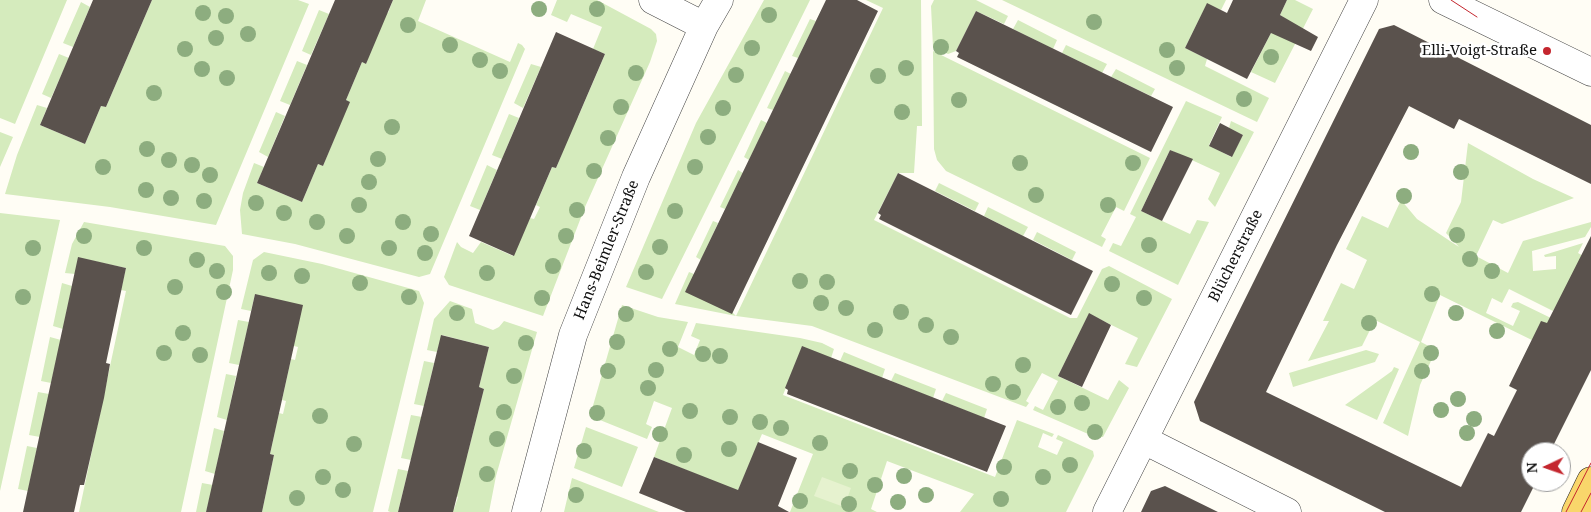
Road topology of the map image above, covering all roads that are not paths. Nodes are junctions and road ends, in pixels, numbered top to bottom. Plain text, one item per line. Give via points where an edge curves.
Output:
1 (652, 0) edge
2 (719, 0) edge
3 (1364, 0) edge
4 (1443, 0) edge
5 (704, 26) junction
6 (1591, 72) edge
7 (1144, 440) junction
8 (1591, 481) edge
9 (526, 512) edge
10 (1107, 512) edge
11 (1287, 512) edge
12 (1576, 512) edge

1 - 5 street
2 - 5 street, Hans-Beimler-Straße
3 - 7 street, Blücherstraße
4 - 6 street
5 - 9 street, Hans-Beimler-Straße via 636,177 573,335
7 - 10 street, Blücherstraße
7 - 11 street
8 - 12 main road

